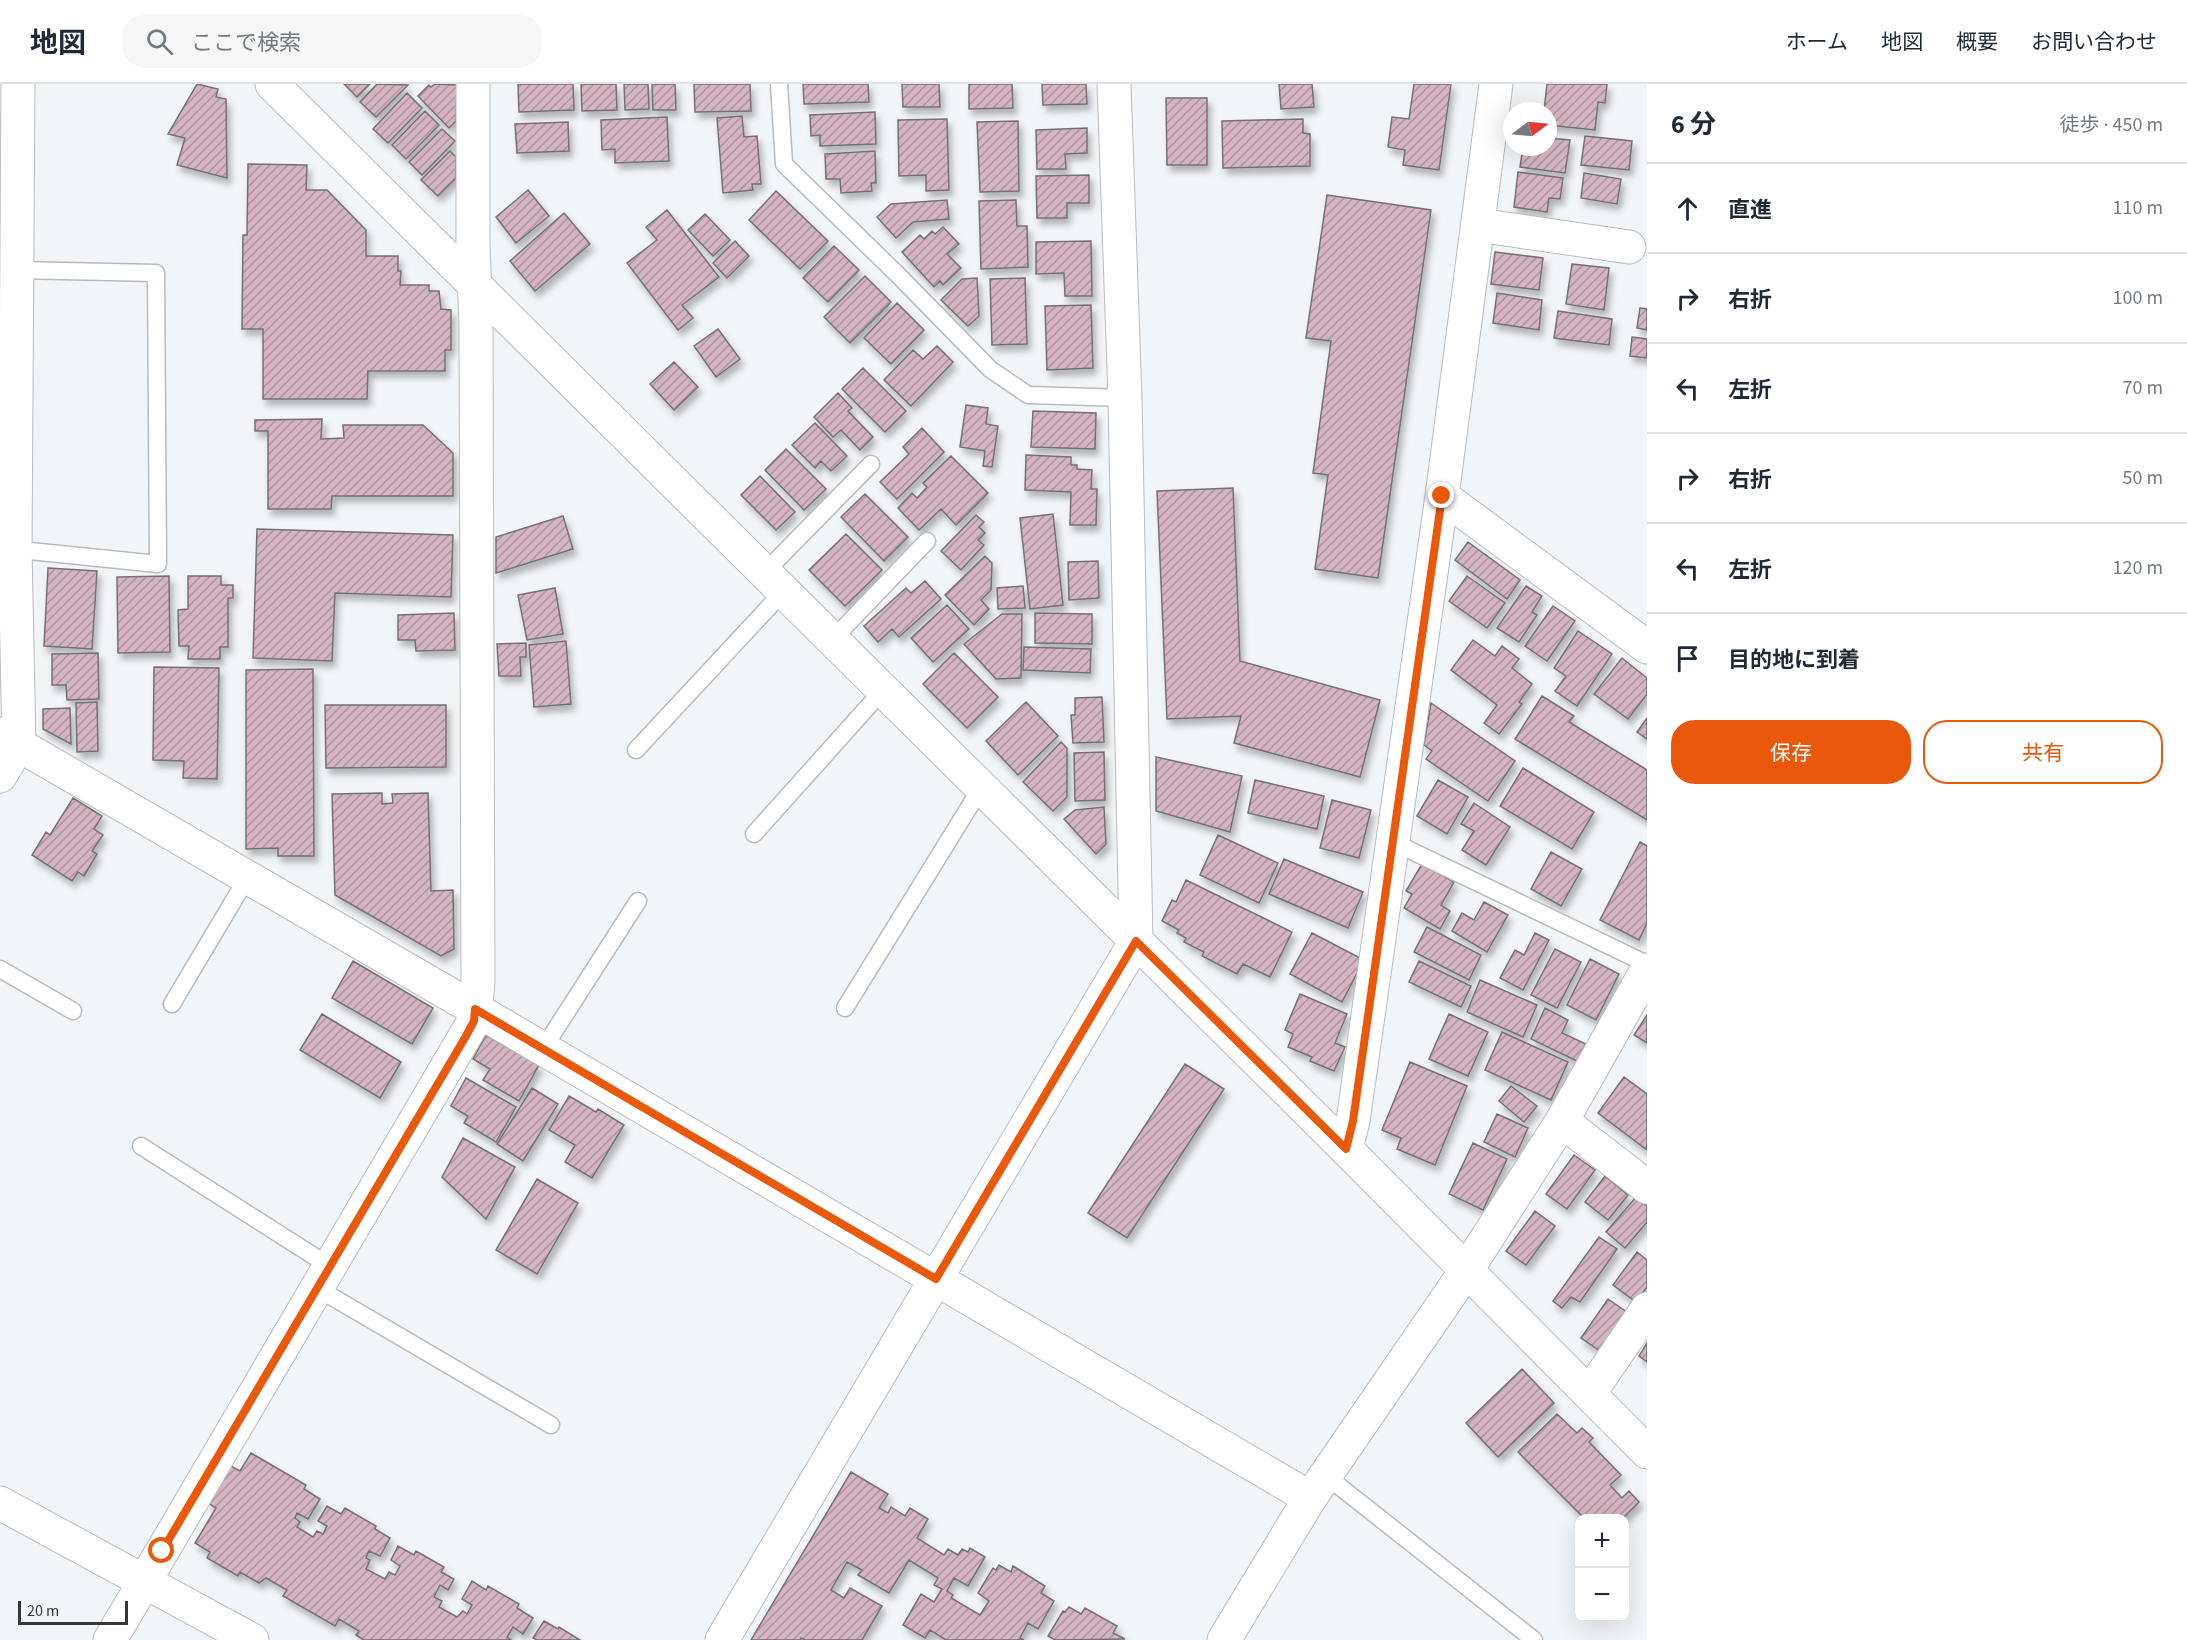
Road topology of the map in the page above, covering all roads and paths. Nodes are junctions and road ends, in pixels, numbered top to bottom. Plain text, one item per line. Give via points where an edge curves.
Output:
1 (18, 84) edge
2 (272, 84) edge
3 (473, 84) edge
4 (779, 84) edge
5 (1114, 84) edge
6 (1497, 84) edge
7 (1478, 225) junction
8 (1629, 247) dead end
9 (17, 270) junction
10 (474, 286) junction
11 (7, 388) edge
12 (1125, 398) junction
13 (871, 464) dead end
14 (1442, 496) junction
15 (927, 541) dead end
16 (7, 549) edge
17 (774, 582) junction
18 (832, 640) junction
19 (1647, 647) edge
20 (883, 690) junction
21 (9, 739) edge
22 (636, 750) dead end
23 (0, 776) edge
24 (981, 788) junction
25 (754, 834) dead end
26 (1393, 842) junction
27 (247, 878) junction
28 (638, 901) dead end
29 (1136, 941) junction
30 (1647, 964) edge
31 (0, 969) edge
32 (1647, 970) edge
33 (172, 1005) dead end
34 (845, 1008) dead end
35 (475, 1009) junction
36 (73, 1011) dead end
37 (543, 1049) junction
38 (1562, 1121) junction
39 (141, 1146) dead end
40 (1346, 1149) junction
41 (1647, 1187) edge
42 (1466, 1271) junction
43 (324, 1278) junction
44 (936, 1279) junction
45 (1647, 1309) edge
46 (1589, 1394) junction
47 (551, 1425) dead end
48 (1647, 1452) edge
49 (1317, 1487) junction
50 (0, 1503) edge
51 (145, 1581) junction
52 (110, 1640) edge
53 (252, 1640) edge
54 (722, 1640) edge
55 (1224, 1640) edge
56 (1534, 1640) edge

1 - 9 street
2 - 10 street
3 - 10 street
4 - 12 lane via 784,164 990,369 1028,395
5 - 12 street
6 - 7 street
7 - 8 street
7 - 14 street
9 - 11 street
9 - 16 lane via 156,273 158,564
10 - 17 street
10 - 35 street via 478,972
11 - 16 street
12 - 29 street
13 - 17 lane
14 - 19 street
14 - 26 street
15 - 18 lane
16 - 21 street
17 - 18 street
17 - 22 lane
18 - 20 street
20 - 24 street
20 - 25 lane
21 - 23 street
21 - 27 street
24 - 29 street
24 - 34 lane
26 - 30 lane
26 - 40 street
27 - 33 lane
27 - 35 street
28 - 37 lane
29 - 40 street
29 - 44 street
31 - 36 lane
32 - 38 street
35 - 37 street
35 - 43 street via 470,1029
37 - 44 street
38 - 41 street
38 - 42 street
39 - 43 lane
40 - 42 street
42 - 46 street
42 - 49 street
43 - 47 lane
43 - 51 street
44 - 49 street
44 - 54 street
45 - 46 street
46 - 48 street
49 - 55 street
49 - 56 lane
50 - 51 street
51 - 52 street
51 - 53 street

